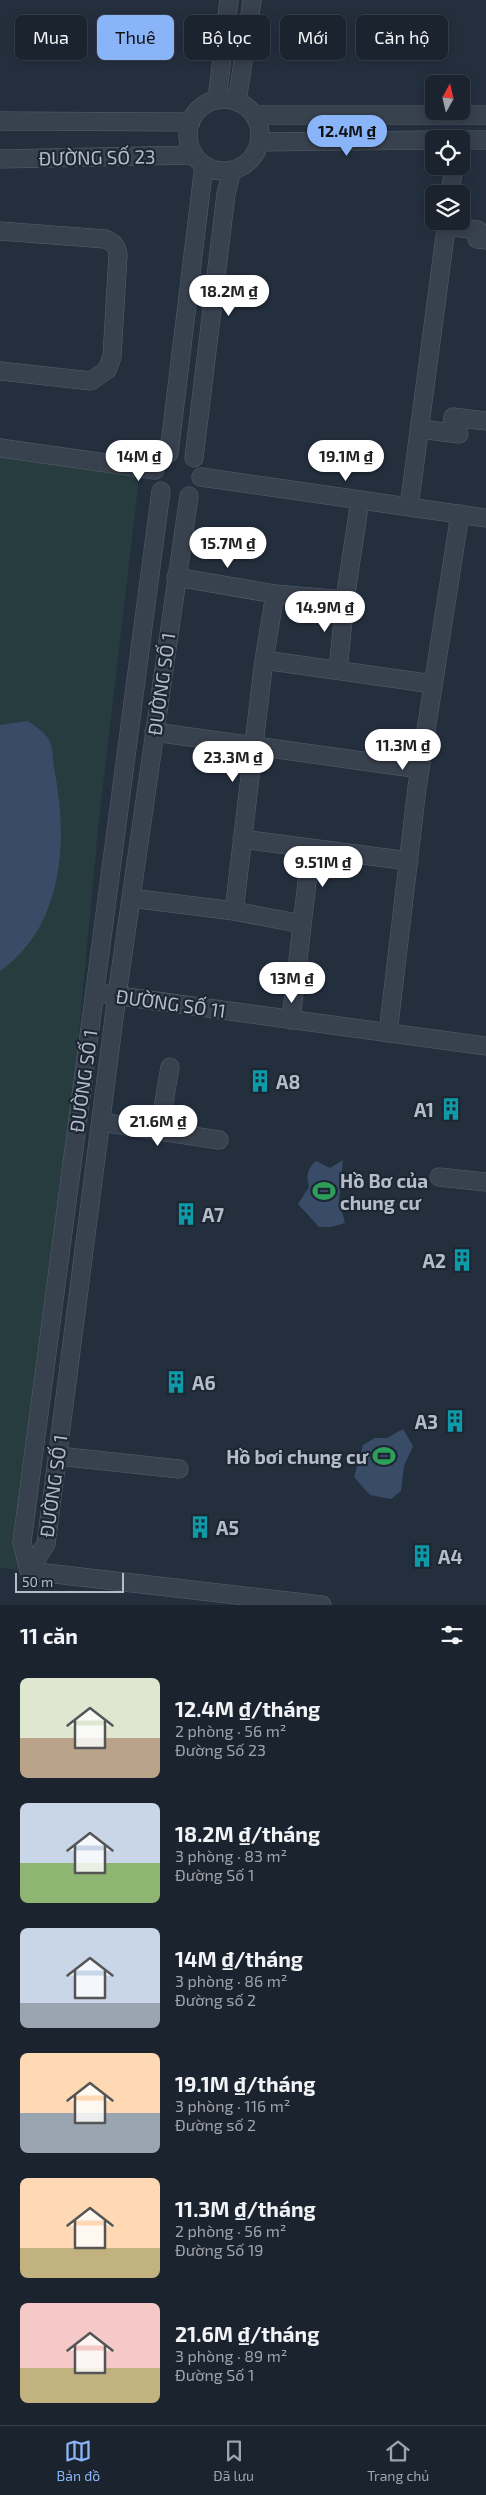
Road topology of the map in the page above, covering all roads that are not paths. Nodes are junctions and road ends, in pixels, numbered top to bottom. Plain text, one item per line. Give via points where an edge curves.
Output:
1 (229, 0) edge
2 (252, 0) edge
3 (217, 100) junction
4 (237, 102) junction
5 (254, 115) junction
6 (486, 115) edge
7 (0, 121) edge
8 (191, 122) junction
9 (425, 140) edge
10 (470, 140) edge
11 (486, 140) edge
12 (260, 142) junction
13 (0, 159) edge
14 (199, 160) junction
15 (232, 170) junction
16 (470, 228) edge
17 (446, 230) edge
18 (0, 231) edge
19 (486, 240) edge
20 (0, 371) edge
21 (486, 422) edge
22 (420, 429) junction
23 (0, 448) edge
24 (168, 453) junction
25 (194, 458) junction
26 (154, 470) junction
27 (201, 477) junction
28 (161, 491) junction
29 (189, 496) junction
30 (360, 500) junction
31 (409, 507) junction
32 (460, 514) junction
33 (486, 518) edge
34 (176, 577) junction
35 (275, 594) junction
36 (345, 600) junction
37 (264, 660) junction
38 (338, 670) junction
39 (433, 684) junction
40 (154, 732) junction
41 (253, 746) junction
42 (420, 769) junction
43 (242, 839) junction
44 (311, 848) junction
45 (409, 861) junction
46 (131, 898) junction
47 (234, 911) junction
48 (302, 924) junction
49 (94, 993) junction
50 (117, 995) junction
51 (291, 1020) junction
52 (388, 1033) junction
53 (486, 1046) edge
54 (170, 1067) dead end
55 (102, 1122) junction
56 (159, 1131) junction
57 (219, 1140) dead end
58 (440, 1177) dead end
59 (486, 1182) edge
60 (58, 1456) junction
61 (179, 1469) dead end
62 (29, 1571) junction
63 (322, 1605) edge

1 - 3 street
2 - 4 street
3 - 4 street
3 - 8 street via 204,105
4 - 5 street
5 - 6 street
5 - 12 street via 260,128
7 - 8 street, ĐƯỜNG SỐ 23
8 - 14 street via 188,143
9 - 12 street
10 - 11 street
12 - 15 street via 255,155 245,165
13 - 14 street, ĐƯỜNG SỐ 23
14 - 15 street via 218,170
14 - 24 street
15 - 25 street via 226,194
16 - 19 street via 478,230 477,239
17 - 22 street
18 - 20 street via 106,239 113,242 118,256 112,357 107,370 90,381
21 - 22 street via 453,417 455,433
22 - 31 street
23 - 26 street
24 - 25 street via 182,452
24 - 26 street
25 - 27 street
26 - 28 street via 155,481
27 - 29 street
27 - 30 street
28 - 29 street via 171,498
28 - 49 street, ĐƯỜNG SỐ 1
29 - 34 street, ĐƯỜNG SỐ 1
30 - 31 street
30 - 36 street
31 - 32 street
32 - 33 street
32 - 39 street
34 - 35 street
34 - 40 street, ĐƯỜNG SỐ 1
35 - 36 street
35 - 37 street
36 - 38 street
37 - 38 street
37 - 41 street
38 - 39 street
39 - 42 street
40 - 41 street
40 - 46 street, ĐƯỜNG SỐ 1
41 - 42 street
41 - 43 street
42 - 45 street
43 - 44 street
43 - 47 street
44 - 45 street
44 - 48 street
45 - 52 street
46 - 47 street
46 - 50 street, ĐƯỜNG SỐ 1
47 - 48 street
48 - 51 street
49 - 50 street, ĐƯỜNG SỐ 11
49 - 62 street, ĐƯỜNG SỐ 1 via 22,1542
50 - 51 street, ĐƯỜNG SỐ 11
50 - 55 street, ĐƯỜNG SỐ 1
51 - 52 street, ĐƯỜNG SỐ 11
52 - 53 street, ĐƯỜNG SỐ 11
54 - 56 street
55 - 56 street
55 - 60 street, ĐƯỜNG SỐ 1
56 - 57 street
58 - 59 street
60 - 61 street
60 - 62 street, ĐƯỜNG SỐ 1 via 46,1544
62 - 63 street

